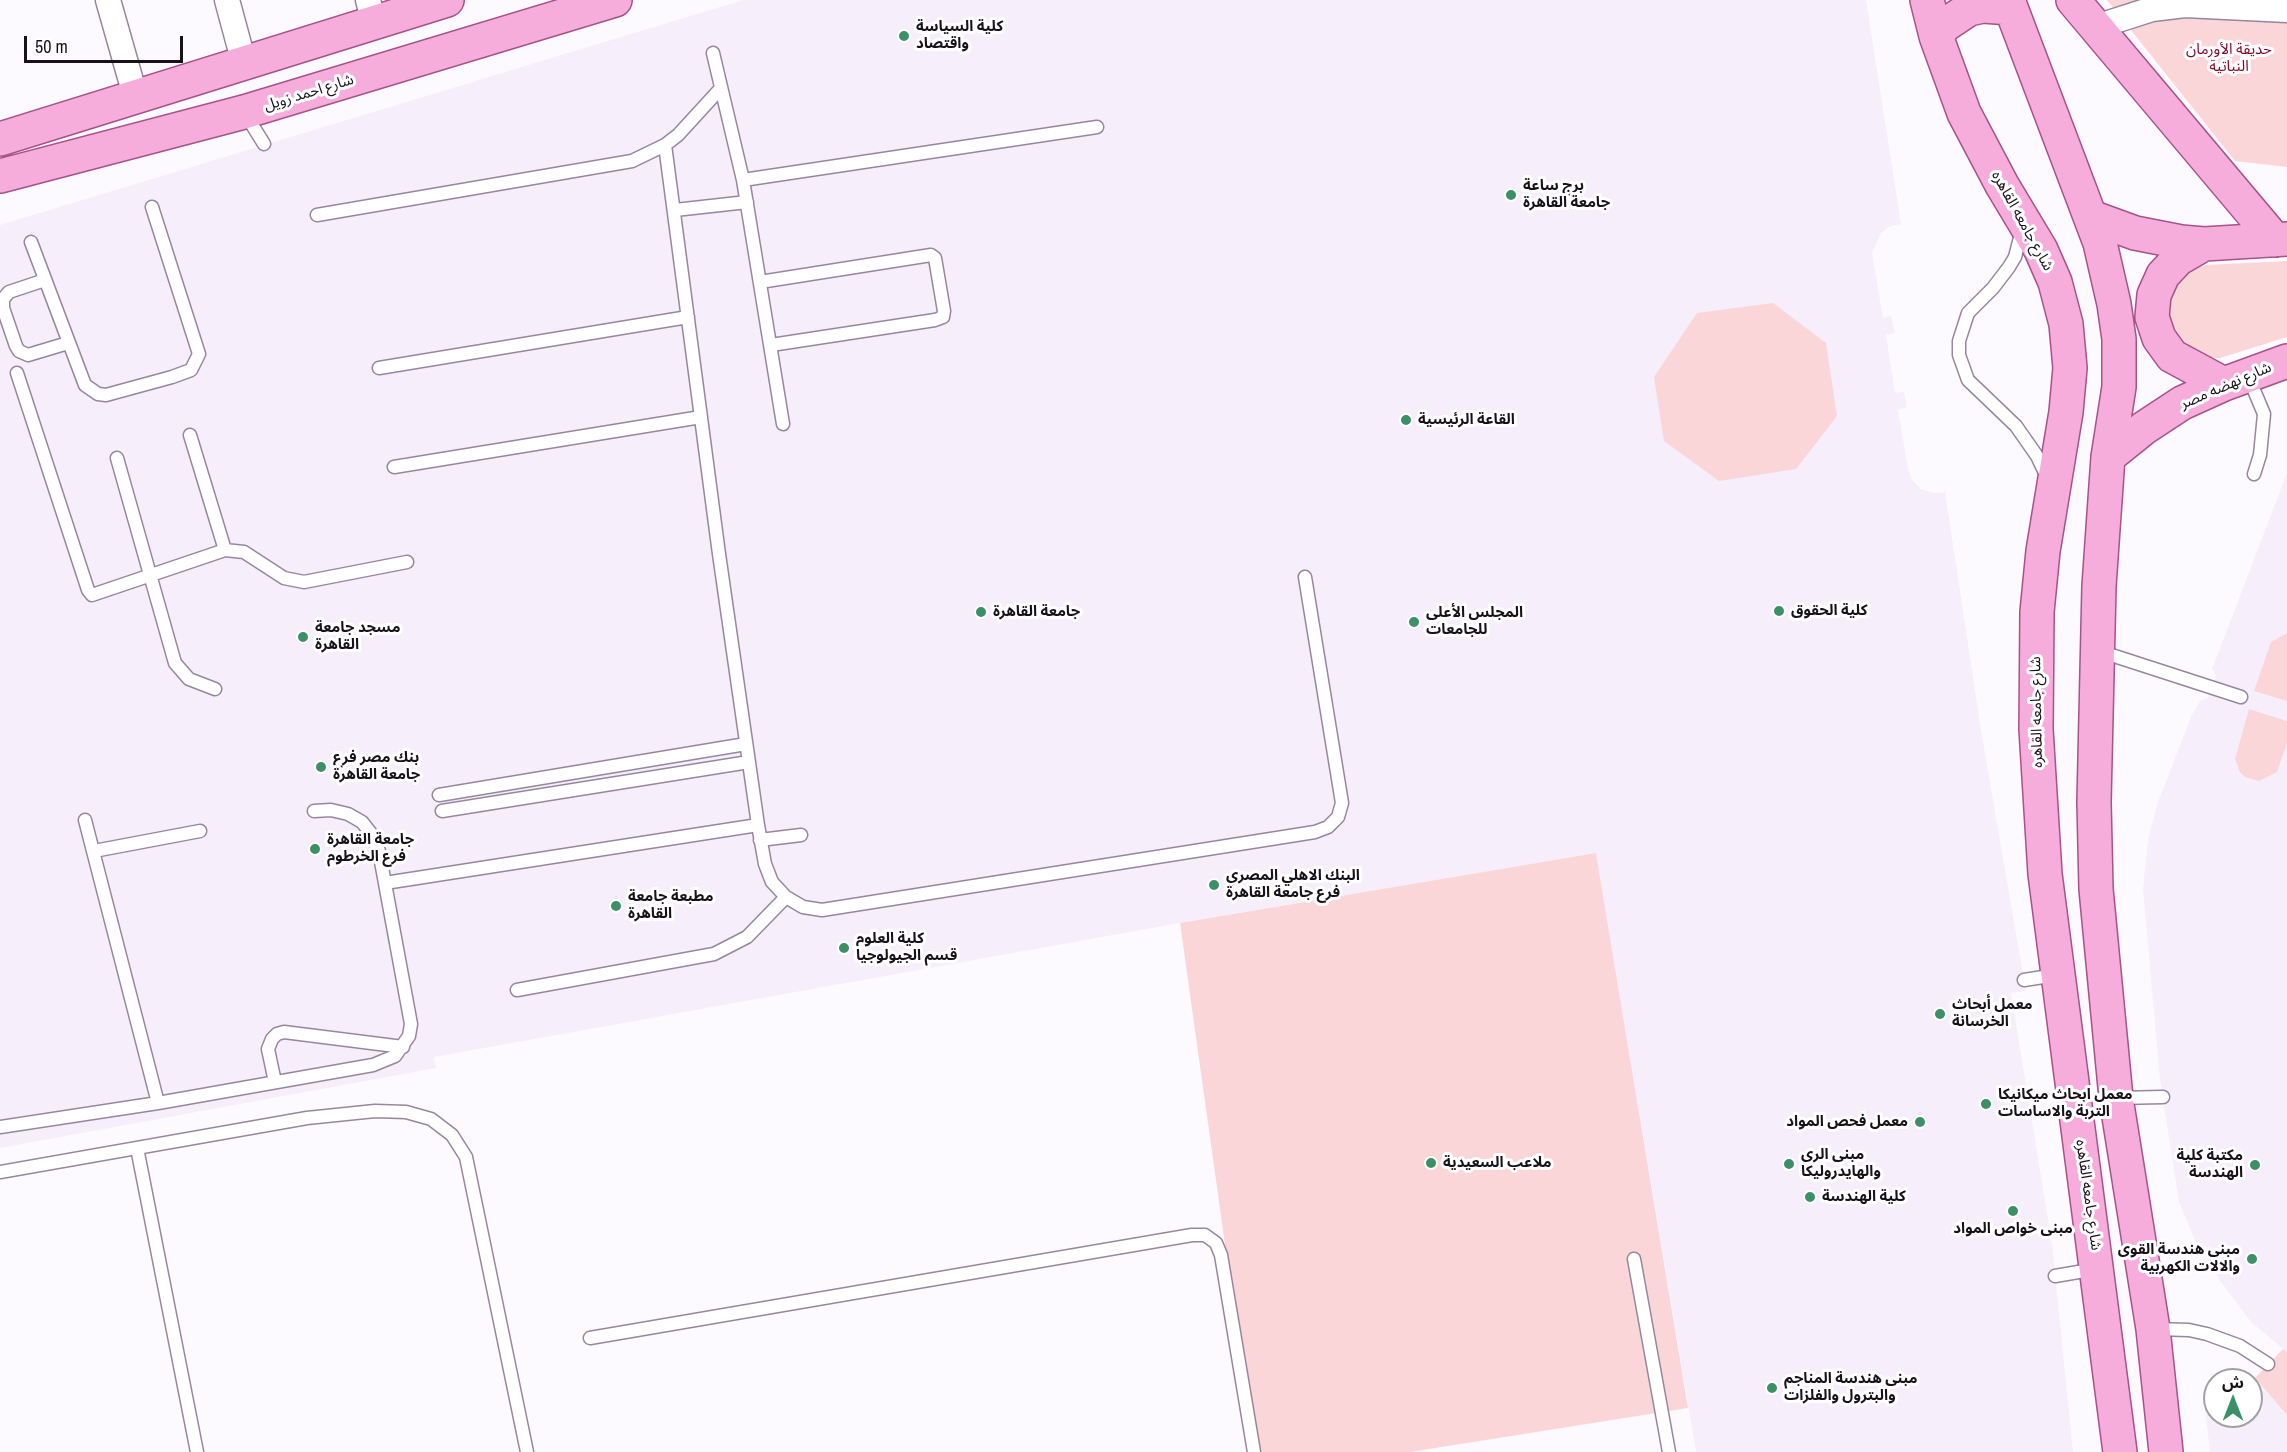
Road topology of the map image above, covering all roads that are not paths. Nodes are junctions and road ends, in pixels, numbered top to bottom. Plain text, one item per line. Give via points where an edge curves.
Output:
1 (108, 0) edge
2 (227, 0) edge
3 (615, 0) edge
4 (1927, 0) edge
5 (2073, 0) edge
6 (443, 1) edge
7 (2185, 2) edge
8 (2009, 4) edge
9 (2287, 10) edge
10 (371, 11) edge
11 (2096, 27) junction
12 (1936, 36) junction
13 (713, 53) dead end
14 (244, 63) junction
15 (721, 88) junction
16 (135, 95) junction
17 (244, 112) junction
18 (1097, 127) dead end
19 (0, 139) edge
20 (264, 144) dead end
21 (665, 145) junction
22 (0, 176) edge
23 (744, 180) junction
24 (747, 202) junction
25 (152, 207) dead end
26 (675, 210) junction
27 (316, 215) dead end
28 (2091, 217) junction
29 (2023, 220) junction
30 (2281, 239) edge
31 (31, 242) dead end
32 (2204, 244) junction
33 (45, 280) junction
34 (760, 282) junction
35 (688, 317) junction
36 (68, 343) junction
37 (771, 345) junction
38 (2287, 361) edge
39 (379, 368) dead end
40 (17, 373) dead end
41 (2236, 380) junction
42 (701, 417) junction
43 (783, 424) dead end
44 (190, 435) dead end
45 (2108, 457) junction
46 (117, 458) dead end
47 (394, 467) dead end
48 (2254, 474) dead end
49 (2053, 490) junction
50 (225, 550) junction
51 (407, 562) dead end
52 (150, 576) junction
53 (1305, 577) dead end
54 (2096, 650) junction
55 (215, 689) dead end
56 (2241, 697) dead end
57 (746, 744) junction
58 (749, 762) junction
59 (439, 795) dead end
60 (314, 811) dead end
61 (442, 811) dead end
62 (85, 820) dead end
63 (758, 825) junction
64 (200, 831) dead end
65 (801, 834) dead end
66 (760, 840) junction
67 (94, 852) junction
68 (385, 883) junction
69 (786, 897) junction
70 (2057, 975) junction
71 (2024, 980) dead end
72 (517, 990) dead end
73 (403, 1047) junction
74 (275, 1083) junction
75 (2163, 1097) dead end
76 (2116, 1098) junction
77 (158, 1103) junction
78 (0, 1126) edge
79 (137, 1148) junction
80 (0, 1172) edge
81 (1634, 1259) dead end
82 (2098, 1269) junction
83 (2055, 1276) dead end
84 (2153, 1329) junction
85 (2106, 1333) junction
86 (591, 1338) dead end
87 (2268, 1364) dead end
88 (197, 1452) edge
89 (527, 1452) edge
90 (1254, 1452) edge
91 (1669, 1452) edge
92 (2120, 1452) edge
93 (2166, 1452) edge

1 - 16 street
2 - 14 street
3 - 17 main road, شارع احمد زويل
4 - 12 main road, شارع جامعه القاهره
5 - 11 main road
6 - 10 main road
7 - 9 street
7 - 11 street
8 - 12 main road via 1969,9
8 - 28 main road
10 - 14 main road
11 - 30 main road
12 - 29 main road, شارع جامعه القاهره via 1964,113
13 - 15 lane
14 - 16 main road
15 - 21 lane
15 - 23 lane
16 - 19 main road
17 - 20 lane
17 - 22 main road, شارع احمد زويل
18 - 23 lane
21 - 26 lane
21 - 27 lane via 614,165
23 - 24 lane
24 - 26 lane
24 - 34 lane
25 - 36 lane via 198,345 197,363 183,374 98,394 85,385
26 - 35 lane
28 - 32 main road via 2135,233
28 - 45 main road via 2107,269 2119,339 2119,387
29 - 49 main road, شارع جامعه القاهره via 2055,282 2066,324 2070,368
29 - 49 lane via 2015,257 1993,288 1968,313 1959,355 1968,380 2016,426 2037,456
30 - 32 main road
31 - 33 lane
32 - 41 main road via 2178,259 2163,275 2154,295 2152,317 2159,338 2172,356
33 - 36 lane
33 - 36 lane via 9,292 3,299 16,346 28,355
34 - 37 lane
34 - 37 lane via 933,255 944,311 943,317 935,320
35 - 39 lane
35 - 42 lane
37 - 43 lane
38 - 41 main road, شارع نهضه مصر
40 - 52 lane via 89,593 95,596
41 - 45 main road, شارع نهضه مصر via 2172,409
41 - 48 lane via 2264,414
42 - 47 lane
42 - 57 lane
44 - 50 lane
45 - 54 main road
46 - 52 lane
49 - 70 main road, شارع جامعه القاهره via 2037,612 2036,696 2045,874
50 - 51 lane via 244,552 294,581
50 - 52 lane
52 - 55 lane via 175,663 189,679
53 - 69 lane via 1342,803 1338,817 1328,827 822,910 803,907
54 - 56 lane
54 - 76 main road via 2096,889
57 - 58 lane
57 - 59 lane
58 - 61 lane
58 - 63 lane
60 - 68 lane via 331,810 362,822 379,851
62 - 67 lane
63 - 66 lane
63 - 68 lane
64 - 67 lane
65 - 66 lane
66 - 69 lane via 772,882
67 - 77 lane
68 - 73 lane via 410,1012 409,1036
69 - 72 lane via 747,937 714,954
70 - 71 lane
70 - 82 main road, شارع جامعه القاهره
73 - 74 lane via 385,1062
73 - 74 lane via 284,1032 272,1039 268,1049
74 - 77 lane
75 - 76 lane
76 - 84 main road
77 - 78 lane
79 - 80 lane
79 - 88 lane
79 - 89 lane via 307,1118 375,1112 406,1112 431,1119 452,1135 466,1158
81 - 91 lane
82 - 83 lane
82 - 85 main road, شارع جامعه القاهره
84 - 85 main road via 2135,1336
84 - 87 lane via 2207,1334 2240,1346
84 - 93 main road
85 - 92 main road, شارع جامعه القاهره
86 - 90 lane via 1205,1235 1216,1243 1221,1256

